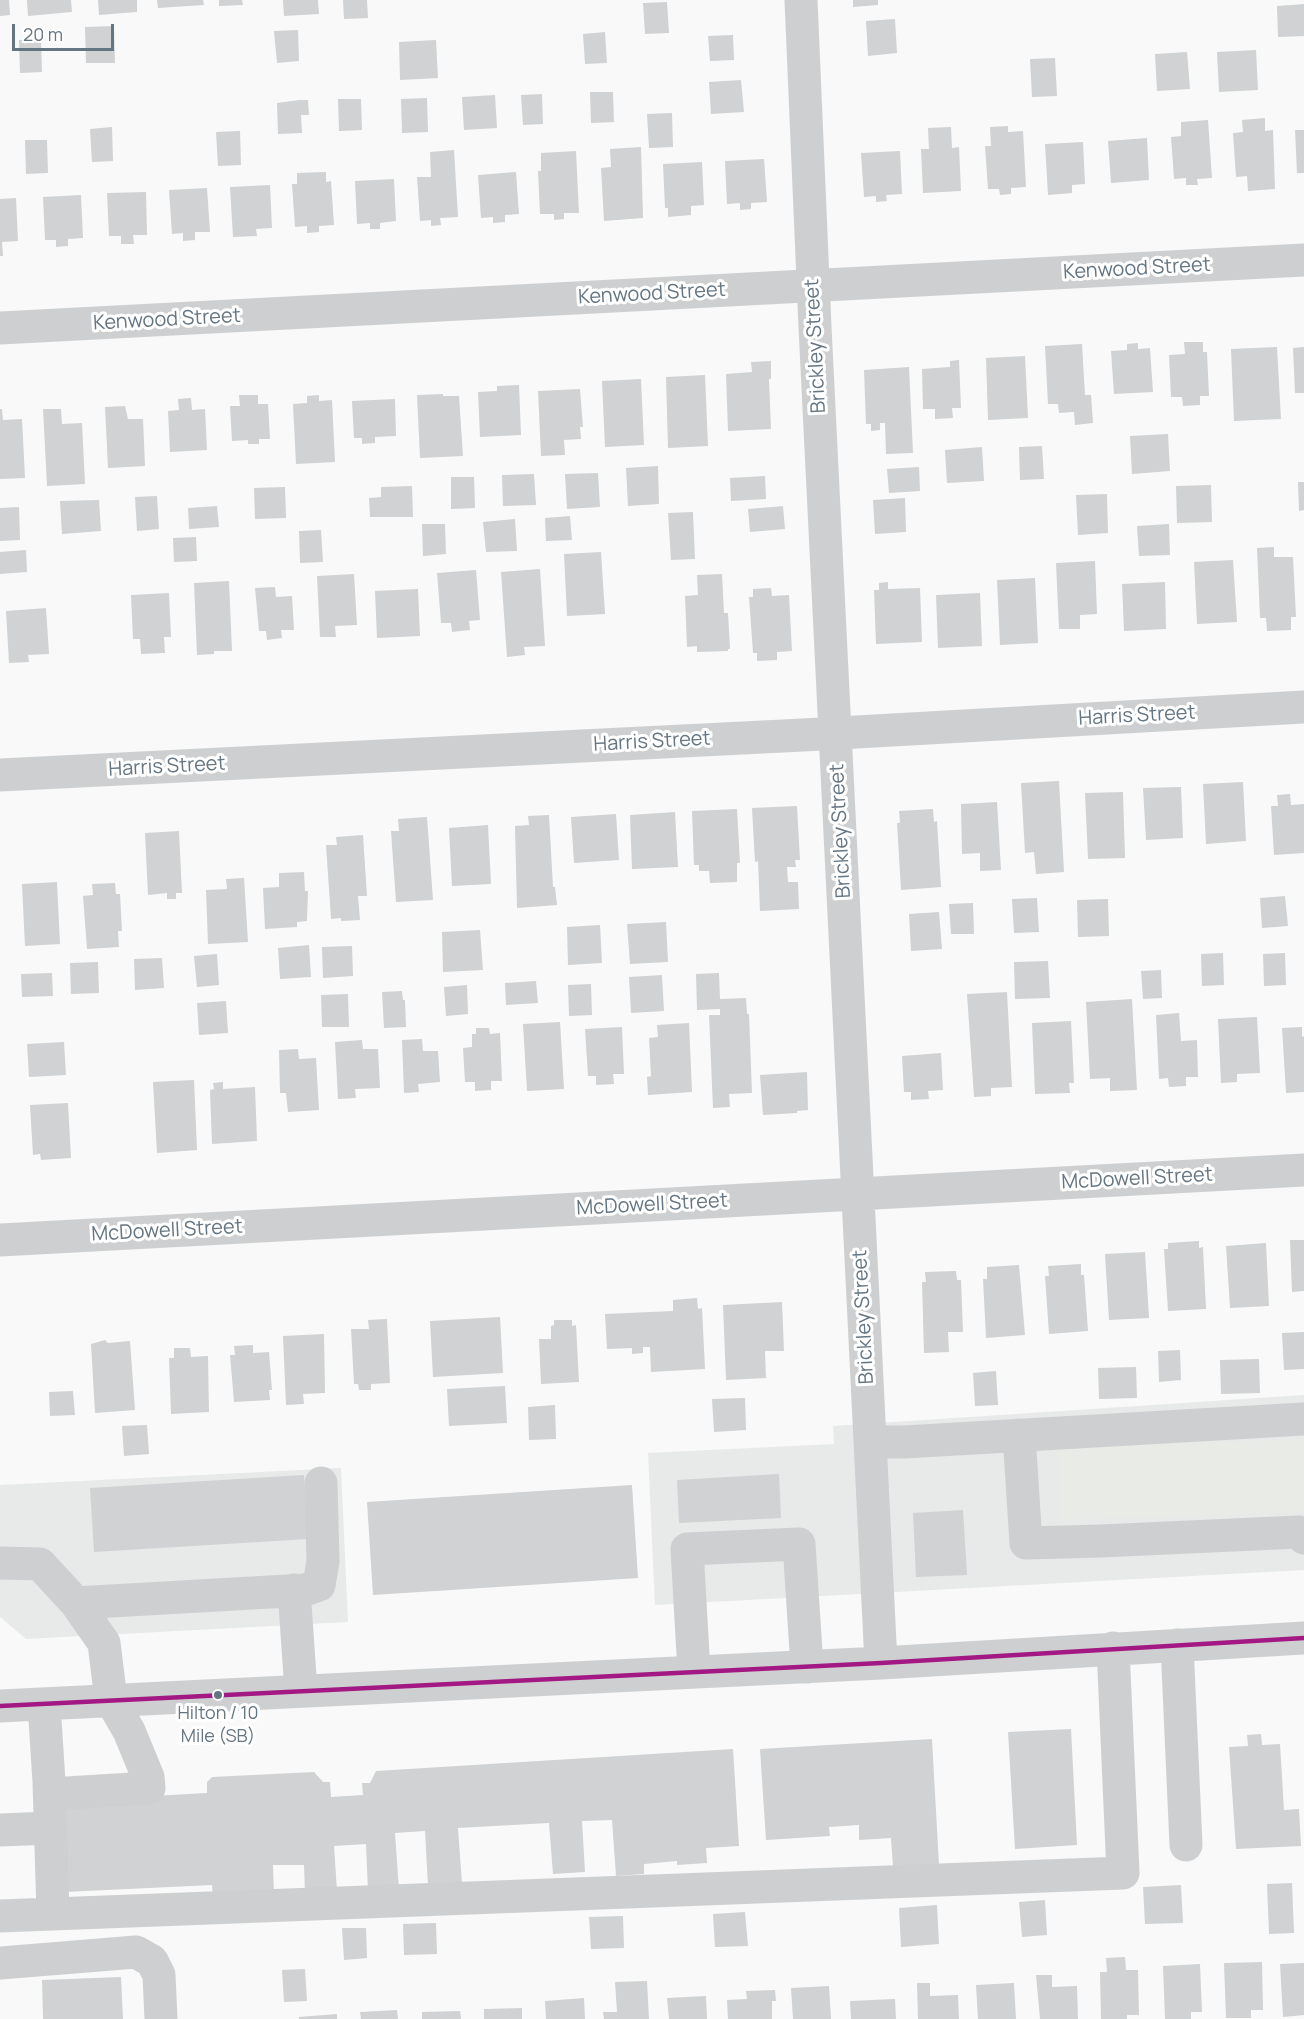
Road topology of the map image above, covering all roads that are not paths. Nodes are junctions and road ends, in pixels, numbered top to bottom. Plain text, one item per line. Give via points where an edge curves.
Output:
1 (801, 0) edge
2 (1304, 260) edge
3 (813, 286) junction
4 (0, 328) edge
5 (1304, 707) edge
6 (836, 733) junction
7 (0, 775) edge
8 (1304, 1170) edge
9 (858, 1194) junction
10 (0, 1240) edge
11 (1304, 1419) edge
12 (1019, 1435) junction
13 (870, 1442) junction
14 (321, 1483) dead end
15 (1304, 1538) edge
16 (0, 1563) edge
17 (294, 1590) junction
18 (76, 1603) junction
19 (1304, 1638) edge
20 (1178, 1645) junction
21 (1113, 1648) junction
22 (881, 1663) junction
23 (807, 1666) junction
24 (694, 1672) junction
25 (301, 1691) junction
26 (111, 1700) junction
27 (44, 1704) junction
28 (0, 1706) edge
29 (50, 1794) junction
30 (51, 1828) junction
31 (0, 1830) edge
32 (1186, 1845) dead end
33 (53, 1913) junction
34 (0, 1916) edge
35 (0, 1963) edge
36 (161, 2019) edge

1 - 3 street, Brickley Street
2 - 3 street, Kenwood Street
3 - 4 street, Kenwood Street
3 - 6 street, Brickley Street
5 - 6 street, Harris Street
6 - 7 street, Harris Street
6 - 9 street, Brickley Street
8 - 9 street, McDowell Street
9 - 10 street, McDowell Street
9 - 13 street, Brickley Street
11 - 12 street
12 - 13 street
12 - 15 street via 1026,1543 1299,1532
13 - 22 street, Brickley Street
14 - 17 street via 323,1561 319,1585
16 - 18 street via 40,1564
17 - 18 street
17 - 25 street
18 - 26 street via 104,1642
19 - 20 street
20 - 21 street
20 - 32 street
21 - 22 street
21 - 33 street via 1124,1873
22 - 23 street
23 - 24 street
23 - 24 street via 799,1544 687,1549
24 - 25 street
25 - 26 street
26 - 27 street
26 - 29 street via 129,1731 149,1788
27 - 28 street
27 - 29 street
29 - 30 street
30 - 31 street
30 - 33 street
33 - 34 street
35 - 36 street via 136,1952 152,1961 159,1975

